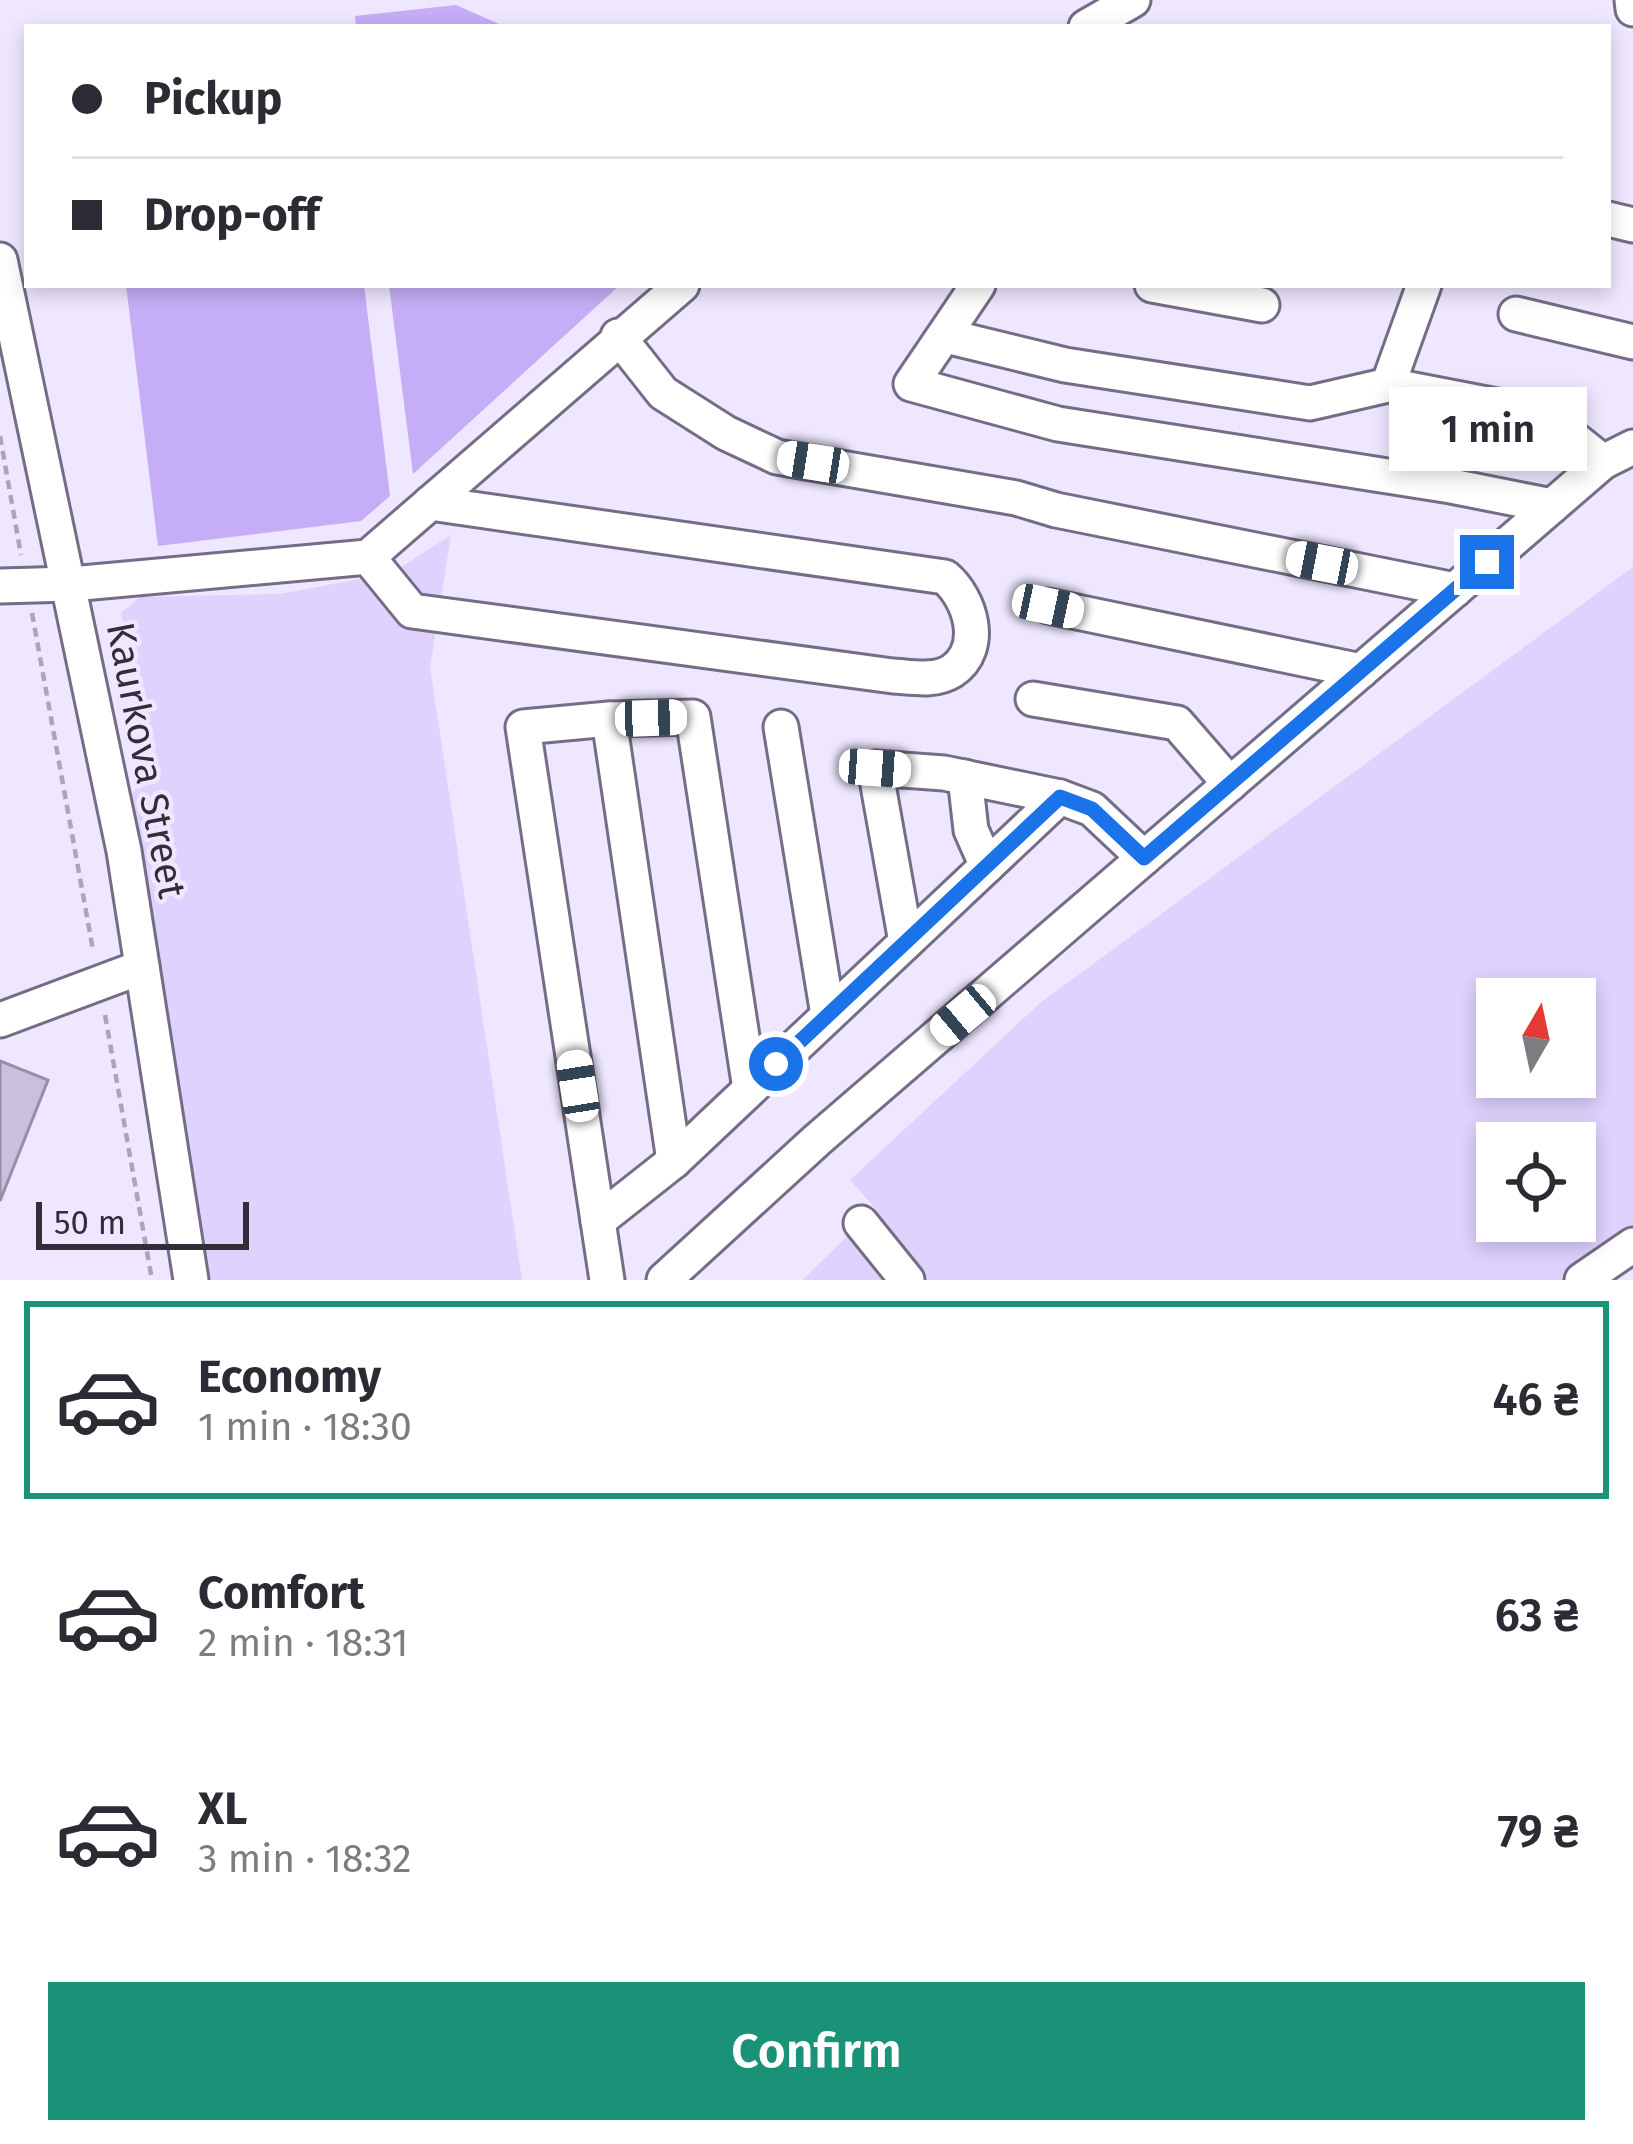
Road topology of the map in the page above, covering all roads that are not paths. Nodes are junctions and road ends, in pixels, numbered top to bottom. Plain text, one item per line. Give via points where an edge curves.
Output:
1 (1133, 0) edge
2 (1632, 0) edge
3 (1633, 9) edge
4 (1091, 24) edge
5 (2, 279) edge
6 (678, 288) edge
7 (977, 288) edge
8 (1173, 288) edge
9 (1423, 288) edge
10 (1262, 305) dead end
11 (1516, 314) dead end
12 (618, 336) junction
13 (946, 336) junction
14 (1633, 342) edge
15 (1388, 385) junction
16 (1618, 454) edge
17 (430, 503) junction
18 (1552, 506) junction
19 (368, 557) junction
20 (71, 584) junction
21 (13, 586) edge
22 (1455, 590) junction
23 (1048, 606) dead end
24 (1361, 671) junction
25 (1033, 699) dead end
26 (609, 719) junction
27 (781, 727) dead end
28 (965, 777) junction
29 (1230, 784) junction
30 (1060, 797) junction
31 (1144, 858) junction
32 (987, 866) junction
33 (906, 942) junction
34 (142, 967) junction
35 (829, 1015) junction
36 (0, 1020) edge
37 (750, 1089) junction
38 (674, 1161) junction
39 (598, 1221) junction
40 (861, 1223) dead end
41 (1633, 1245) edge
42 (190, 1280) edge
43 (607, 1280) edge
44 (664, 1280) edge
45 (908, 1280) edge
46 (1582, 1280) edge

1 - 4 street
2 - 3 street
5 - 20 street, Kaurkova Street
6 - 12 street
7 - 13 street
8 - 10 street
9 - 15 street
11 - 14 street
12 - 17 street
12 - 22 street via 663,393 777,457
13 - 15 street via 1065,365 1310,403
13 - 18 street via 911,384 1058,424
15 - 16 street via 1544,416
16 - 18 street
17 - 19 street
17 - 19 street via 945,577 972,615 967,653 933,678 893,676 490,624 412,611
18 - 22 street
19 - 20 street
20 - 21 street
20 - 34 street, Kaurkova Street
22 - 24 street
23 - 24 street
24 - 29 street
25 - 29 street via 1177,723
26 - 37 street via 693,717
26 - 38 street
26 - 39 street via 523,727
27 - 35 street
28 - 30 street
28 - 32 street via 970,830
28 - 33 street via 875,768
29 - 31 street
30 - 31 street via 1092,809
30 - 32 street
31 - 44 street
32 - 33 street
33 - 35 street
34 - 36 street
34 - 42 street, Kaurkova Street
35 - 37 street
37 - 38 street
38 - 39 street
39 - 43 street
40 - 45 street
41 - 46 street

